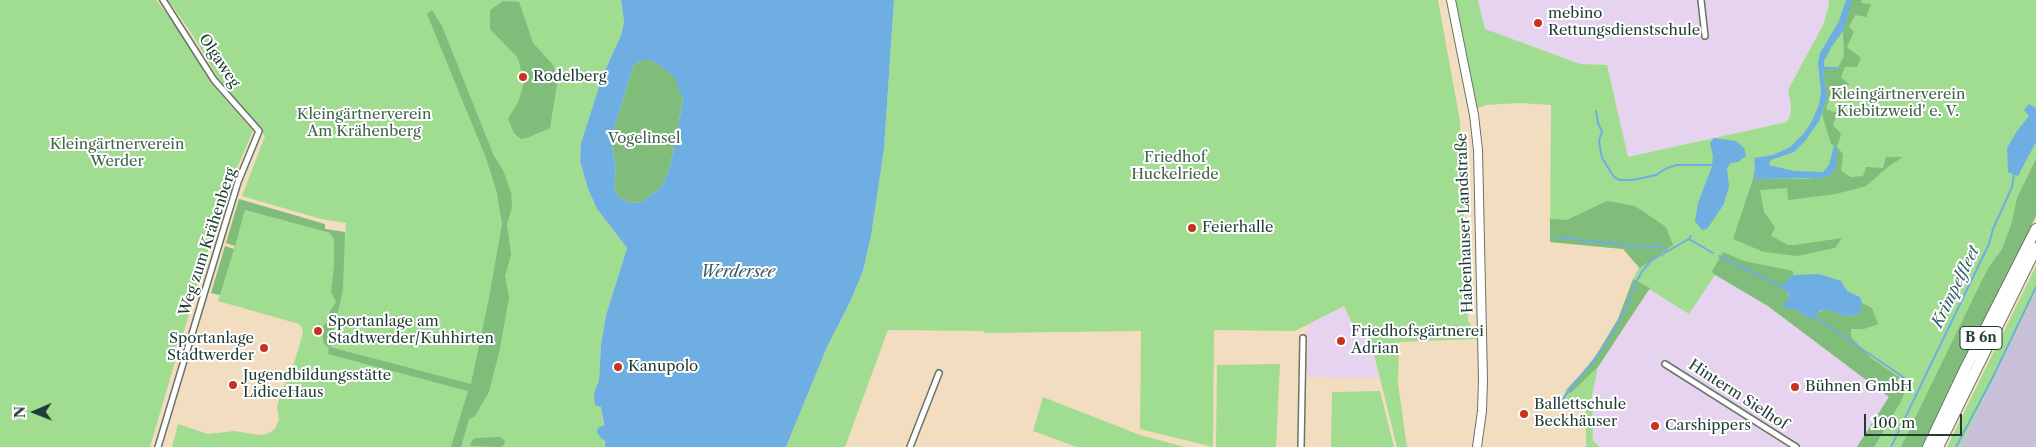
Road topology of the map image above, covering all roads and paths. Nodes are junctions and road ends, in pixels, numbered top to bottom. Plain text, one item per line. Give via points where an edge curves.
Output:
1 (163, 0) edge
2 (1451, 0) edge
3 (1700, 0) edge
4 (1705, 36) dead end
5 (259, 131) joint
6 (2036, 229) edge
7 (2036, 248) edge
8 (1303, 338) dead end
9 (1666, 364) dead end
10 (940, 373) dead end
11 (158, 447) edge
12 (910, 447) edge
13 (1301, 447) edge
14 (1477, 447) edge
15 (1796, 447) edge
16 (1928, 447) edge
17 (1938, 447) edge

1 - 5 street, Olgaweg via 214,80
2 - 14 street, Habenhauser Landstraße via 1478,150 1483,380
3 - 4 street
5 - 11 street, Weg zum Krähenberg via 228,213
6 - 16 highway, B 6n
7 - 17 highway, B 6n
8 - 13 street
9 - 15 street, Hinterm Sielhof
10 - 12 street

